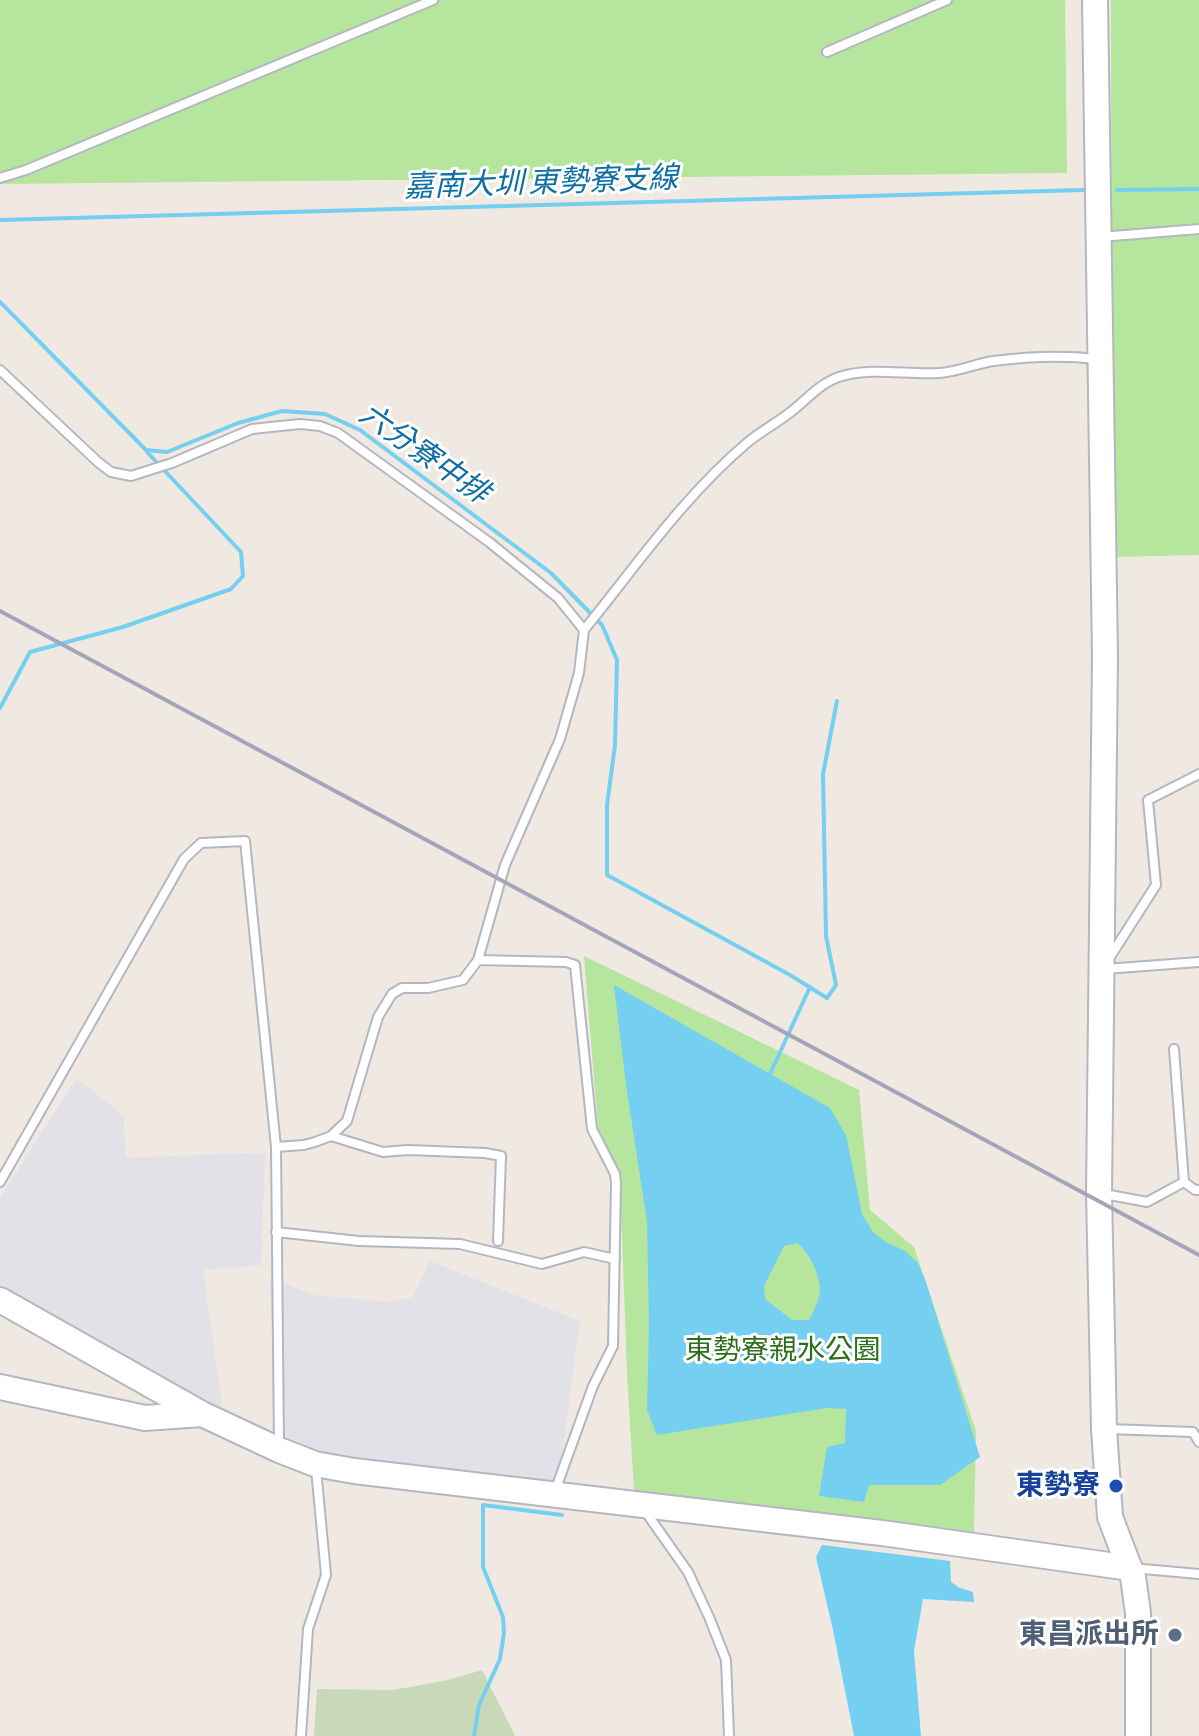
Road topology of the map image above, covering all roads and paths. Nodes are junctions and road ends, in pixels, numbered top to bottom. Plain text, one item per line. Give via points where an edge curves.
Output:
1 (433, 0) edge
2 (947, 0) edge
3 (1095, 0) edge
4 (827, 52) dead end
5 (0, 178) edge
6 (1199, 229) edge
7 (1099, 238) junction
8 (1101, 359) junction
9 (0, 370) edge
10 (586, 628) junction
11 (1199, 774) edge
12 (478, 960) junction
13 (1199, 962) edge
14 (1102, 969) junction
15 (1174, 1049) dead end
16 (331, 1136) junction
17 (276, 1147) junction
18 (0, 1182) edge
19 (1184, 1182) junction
20 (1199, 1190) edge
21 (1099, 1193) junction
22 (276, 1232) junction
23 (498, 1241) dead end
24 (615, 1259) junction
25 (0, 1300) edge
26 (0, 1387) edge
27 (202, 1414) junction
28 (1104, 1429) junction
29 (1199, 1442) edge
30 (279, 1450) junction
31 (315, 1464) junction
32 (554, 1493) junction
33 (639, 1503) junction
34 (1130, 1568) junction
35 (1199, 1574) edge
36 (1131, 1732) edge
37 (301, 1736) edge
38 (729, 1736) edge

1 - 5 lane
2 - 4 lane
3 - 7 street
6 - 7 lane
7 - 8 street
8 - 10 lane via 1019,359 941,373 865,373 827,381 718,470 665,527
8 - 14 street
9 - 10 lane via 98,462 111,472 131,476 252,429 300,424 338,433 489,542
10 - 12 lane via 560,739 505,865
11 - 14 lane via 1148,800 1156,885
12 - 16 lane via 463,980 392,994 378,1017 347,1121
12 - 24 lane via 575,965 592,1129 615,1174
13 - 14 lane
14 - 21 street
15 - 19 lane
16 - 17 lane
16 - 23 lane via 383,1152 501,1156
17 - 18 lane via 245,841 201,843 184,859
17 - 22 lane
19 - 20 lane
19 - 21 lane via 1147,1202
21 - 28 street
22 - 24 lane via 460,1244 542,1264 584,1252
22 - 30 lane
24 - 32 lane via 613,1346
25 - 27 street
26 - 27 street via 145,1418
27 - 30 street
28 - 29 lane via 1193,1432
28 - 34 street via 1110,1517
30 - 31 street
31 - 32 street
31 - 37 lane via 326,1575 308,1629
32 - 33 street
33 - 34 street
33 - 38 lane via 688,1572 726,1660
34 - 35 lane
34 - 36 street via 1138,1613

